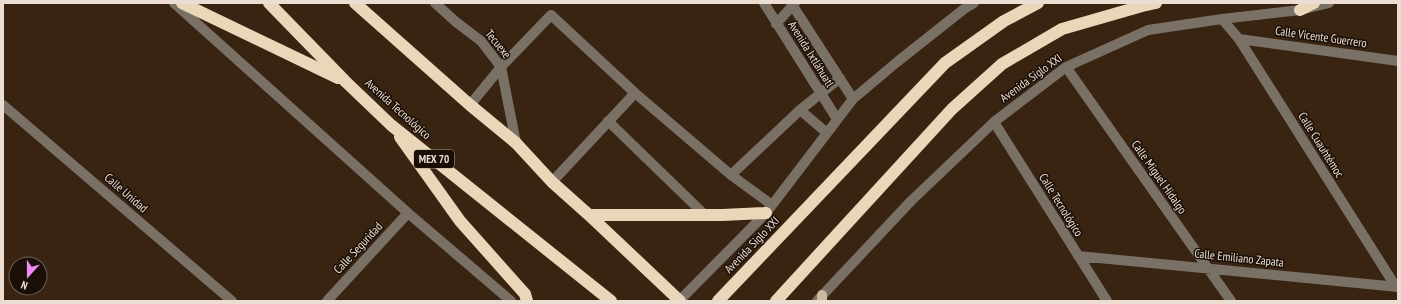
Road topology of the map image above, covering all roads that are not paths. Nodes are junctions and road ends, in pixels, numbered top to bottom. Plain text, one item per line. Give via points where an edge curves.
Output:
1 (174, 3) edge
2 (182, 3) edge
3 (269, 3) edge
4 (355, 3) edge
5 (435, 3) edge
6 (764, 3) edge
7 (974, 3) edge
8 (1038, 3) edge
9 (1156, 3) edge
10 (1314, 3) edge
11 (1329, 3) edge
12 (793, 4) edge
13 (1300, 10) junction
14 (1222, 18) junction
15 (776, 24) junction
16 (1239, 39) junction
17 (1398, 61) edge
18 (501, 67) junction
19 (1066, 67) junction
20 (840, 78) junction
21 (346, 82) junction
22 (635, 93) junction
23 (820, 94) junction
24 (853, 99) junction
25 (3, 105) edge
26 (470, 105) junction
27 (800, 110) junction
28 (837, 119) junction
29 (608, 121) junction
30 (994, 122) junction
31 (391, 125) junction
32 (826, 133) junction
33 (516, 143) junction
34 (731, 175) junction
35 (552, 182) junction
36 (769, 209) junction
37 (408, 213) junction
38 (589, 214) junction
39 (705, 215) junction
40 (1078, 256) junction
41 (1208, 268) junction
42 (1397, 287) edge
43 (820, 299) edge
44 (232, 301) edge
45 (327, 301) edge
46 (511, 301) edge
47 (527, 301) edge
48 (611, 301) edge
49 (679, 301) edge
50 (718, 301) edge
51 (776, 301) edge
52 (1107, 301) edge
53 (1231, 301) edge

1 - 37 street
2 - 21 highway
3 - 21 highway, Avenida Tecnológico / MEX 70
4 - 26 highway
5 - 18 street, Tecuexe via 481,40
6 - 15 street, Avenida Ixtláhuatl
7 - 24 street, Avenida Siglo XXI via 896,62
8 - 50 highway, Avenida Siglo XXI via 1004,21 945,63
9 - 51 highway, Avenida Siglo XXI via 1062,29 1002,64 952,109
10 - 13 highway
11 - 13 street, Avenida Siglo XXI
12 - 15 street
12 - 20 street, Avenida Ixtláhuatl
13 - 14 street, Avenida Siglo XXI
14 - 16 street, Calle Cuauhtémoc
14 - 19 street, Avenida Siglo XXI via 1148,30
15 - 23 street, Avenida Ixtláhuatl
16 - 17 street, Calle Vicente Guerrero
16 - 42 street, Calle Cuauhtémoc
18 - 22 street via 551,15
18 - 26 street
18 - 33 street, Tecuexe
19 - 30 street, Avenida Siglo XXI
19 - 41 street, Calle Miguel Hidalgo
20 - 23 street
20 - 24 street, Avenida Ixtláhuatl
21 - 31 highway, Avenida Tecnológico / MEX 70
22 - 29 street
22 - 34 street
23 - 27 street
23 - 28 street, Avenida Ixtláhuatl
24 - 28 street, Avenida Siglo XXI
25 - 44 street, Calle Unidad
26 - 33 highway
27 - 32 street
27 - 34 street
28 - 32 street, Avenida Siglo XXI
29 - 35 street
29 - 39 street
30 - 40 street, Calle Tecnológico
30 - 43 street, Avenida Siglo XXI via 911,201
31 - 47 highway via 460,221 525,294
31 - 48 highway, Avenida Tecnológico / MEX 70
32 - 36 street, Avenida Siglo XXI
33 - 35 highway
34 - 36 street
35 - 38 highway
36 - 39 highway
36 - 49 street, Avenida Siglo XXI
37 - 45 street, Calle Seguridad
37 - 46 street
38 - 39 highway
38 - 49 highway
40 - 41 street, Calle Emiliano Zapata
40 - 52 street, Calle Tecnológico
41 - 42 street, Calle Emiliano Zapata
41 - 53 street, Calle Miguel Hidalgo

